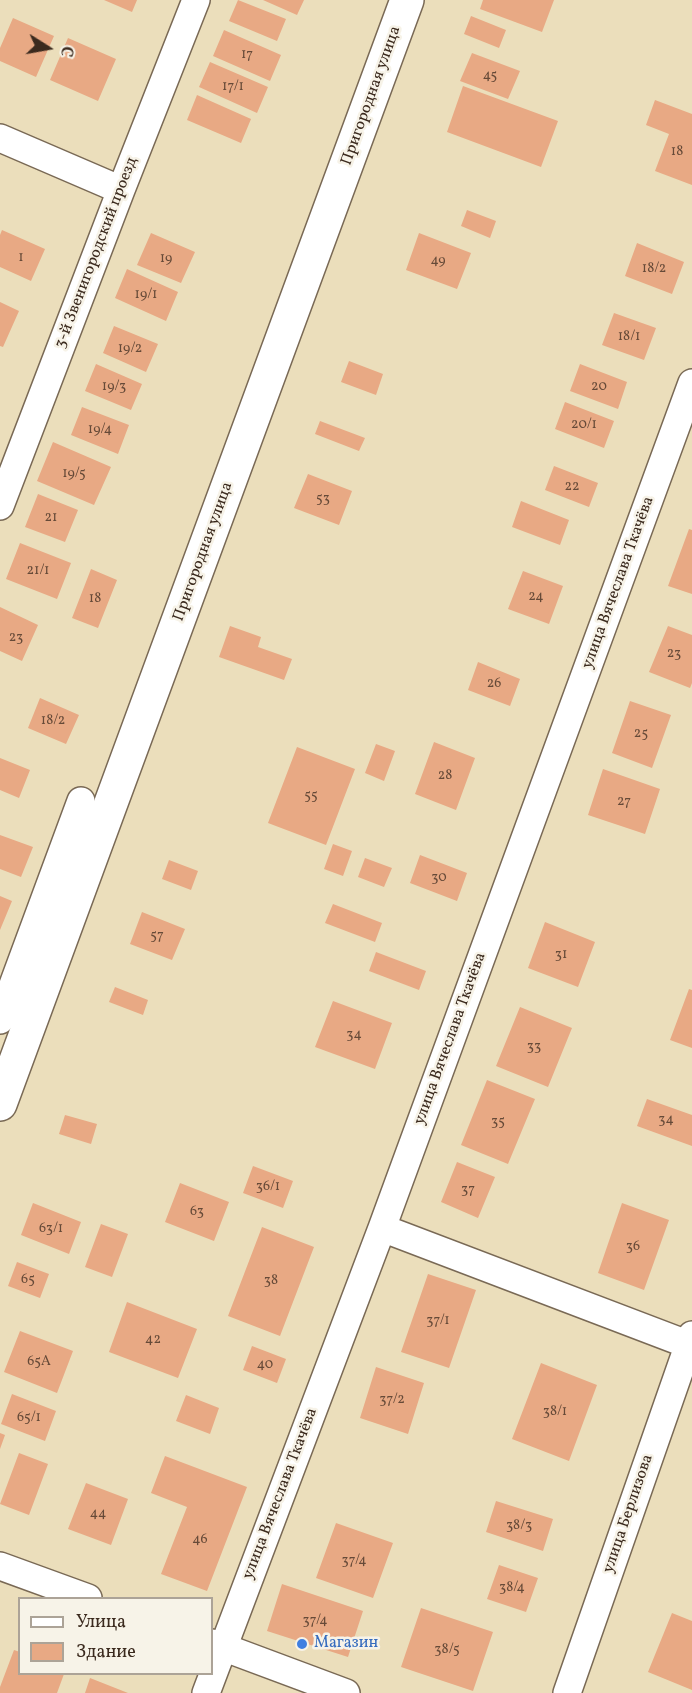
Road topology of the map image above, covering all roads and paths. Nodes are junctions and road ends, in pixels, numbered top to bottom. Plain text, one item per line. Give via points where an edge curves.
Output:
1 (196, 0) edge
2 (407, 0) edge
3 (0, 138) edge
4 (121, 190) junction
5 (692, 383) edge
6 (686, 417) edge
7 (0, 506) edge
8 (81, 801) dead end
9 (0, 1020) edge
10 (0, 1104) edge
11 (382, 1228) junction
12 (691, 1342) edge
13 (0, 1566) edge
14 (83, 1597) edge
15 (217, 1645) edge
16 (213, 1662) edge
17 (210, 1675) edge
18 (206, 1693) edge
19 (346, 1693) edge
20 (567, 1693) edge

1 - 4 street, 3-й Звенигородский проезд
2 - 10 street, Пригородная улица
3 - 4 street
4 - 7 street, 3-й Звенигородский проезд
5 - 6 street, улица Вячеслава Ткачёва
6 - 11 street, улица Вячеслава Ткачёва
8 - 9 street
11 - 12 street
11 - 15 street, улица Вячеслава Ткачёва
12 - 20 street, улица Берлизова
13 - 14 street
15 - 16 street, улица Вячеслава Ткачёва
15 - 19 street
17 - 18 street, улица Вячеслава Ткачёва

